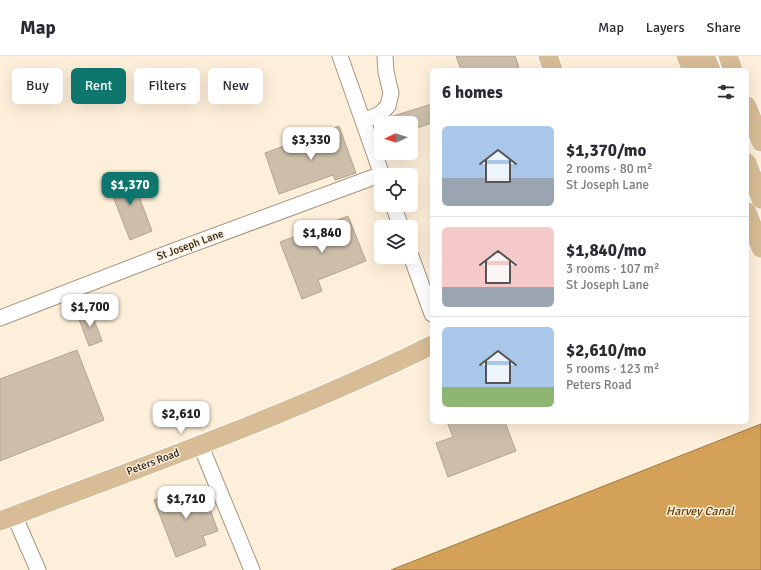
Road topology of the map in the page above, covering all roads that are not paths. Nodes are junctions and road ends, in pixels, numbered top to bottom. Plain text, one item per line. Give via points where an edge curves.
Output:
1 (340, 56) edge
2 (385, 56) edge
3 (548, 56) edge
4 (686, 56) edge
5 (705, 56) edge
6 (728, 56) edge
7 (552, 68) edge
8 (691, 68) edge
9 (710, 68) edge
10 (732, 68) edge
11 (749, 111) edge
12 (363, 121) junction
13 (761, 142) edge
14 (380, 168) edge
15 (749, 168) edge
16 (374, 178) edge
17 (761, 180) edge
18 (749, 188) edge
19 (761, 199) edge
20 (761, 203) edge
21 (749, 211) edge
22 (749, 217) edge
23 (761, 248) edge
24 (414, 264) edge
25 (430, 308) edge
26 (0, 318) edge
27 (430, 347) edge
28 (430, 359) edge
29 (373, 375) junction
30 (200, 444) junction
31 (7, 518) edge
32 (38, 570) edge
33 (252, 570) edge

1 - 12 street
2 - 12 street via 391,93 388,106 380,114
3 - 7 main road
4 - 8 main road
5 - 9 main road
6 - 10 main road
11 - 13 main road
12 - 14 street
15 - 19 main road, bridge
16 - 26 street, St Joseph Lane
17 - 18 main road
20 - 21 main road
22 - 23 main road, bridge
24 - 25 street
27 - 29 main road, Peters Road
28 - 29 main road, Peters Road
29 - 30 main road, Peters Road
30 - 31 main road, Peters Road
30 - 33 street
31 - 32 street

